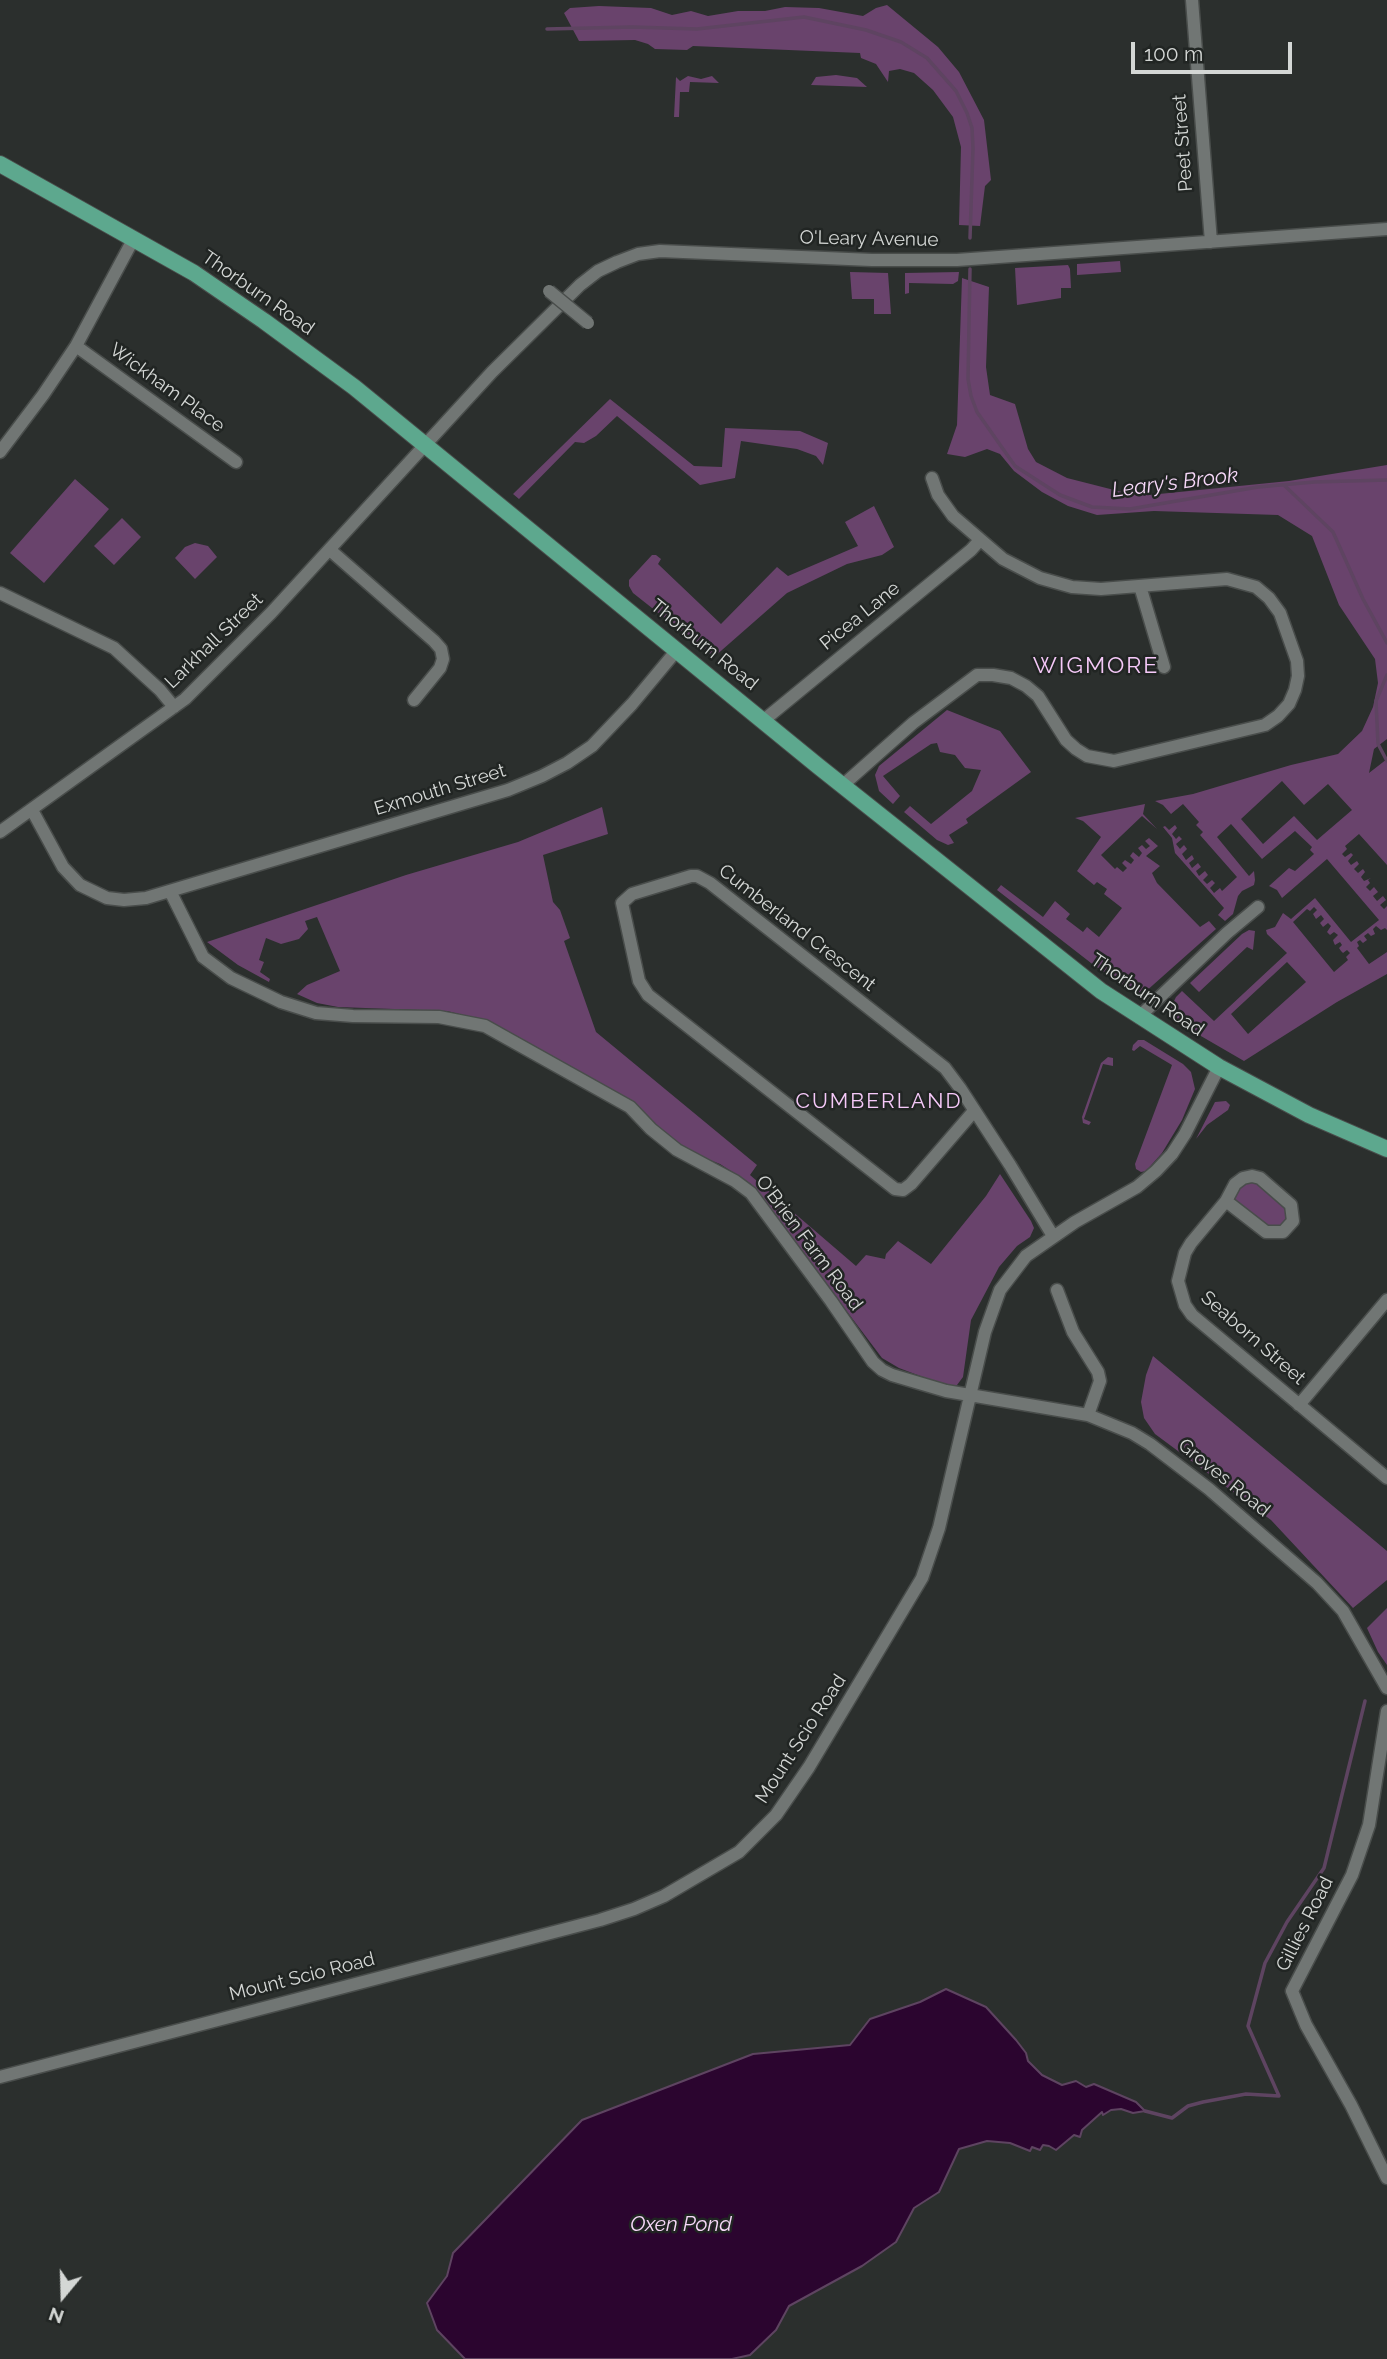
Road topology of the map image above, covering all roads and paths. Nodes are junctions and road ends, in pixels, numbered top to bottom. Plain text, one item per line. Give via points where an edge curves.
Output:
1 (1192, 0) edge
2 (0, 164) edge
3 (1387, 229) edge
4 (134, 238) junction
5 (1211, 242) junction
6 (549, 291) dead end
7 (588, 323) dead end
8 (76, 346) junction
9 (425, 444) junction
10 (0, 452) edge
11 (236, 462) dead end
12 (932, 478) dead end
13 (980, 540) junction
14 (330, 550) junction
15 (1140, 586) junction
16 (0, 593) edge
17 (677, 650) junction
18 (1164, 667) dead end
19 (414, 700) dead end
20 (174, 707) junction
21 (764, 720) junction
22 (843, 785) junction
23 (32, 810) junction
24 (0, 832) edge
25 (170, 891) junction
26 (1258, 907) dead end
27 (1139, 1017) junction
28 (1219, 1067) junction
29 (974, 1111) junction
30 (1387, 1149) edge
31 (1226, 1201) junction
32 (1054, 1236) junction
33 (1057, 1290) dead end
34 (1387, 1300) edge
35 (971, 1395) junction
36 (1299, 1405) junction
37 (1088, 1415) junction
38 (1387, 1478) edge
39 (1387, 1688) edge
40 (1387, 1711) edge
41 (0, 2077) edge
42 (1387, 2178) edge

1 - 5 street, Peet Street
2 - 4 main road, Thorburn Road
3 - 5 street, O'Leary Avenue
4 - 8 street
4 - 9 main road, Thorburn Road via 264,321
5 - 9 street, O'Leary Avenue via 957,260 660,251 627,258 580,285
6 - 7 street, bridge
8 - 10 street
8 - 11 street, Wickham Place
9 - 14 street, Larkhall Street
9 - 17 main road, Thorburn Road
12 - 13 street via 947,510
13 - 15 street via 1012,564 1051,582 1101,589
13 - 21 street, Picea Lane
14 - 19 street via 441,649 440,668
14 - 20 street, Larkhall Street via 251,635
15 - 18 street
15 - 22 street via 1227,579 1256,587 1280,613 1297,661 1298,676 1289,704 1265,725 1114,761 1076,749 1026,685 1011,678 977,675 912,723
16 - 20 street via 114,648
17 - 21 main road, Thorburn Road
17 - 25 street, Exmouth Street via 599,739 555,770 508,790
20 - 23 street, Larkhall Street
21 - 22 main road, Thorburn Road
22 - 27 main road, Thorburn Road via 1054,955
23 - 24 street, Larkhall Street
23 - 25 street, Exmouth Street via 63,867 86,889 124,900
25 - 35 street, O'Brien Farm Road via 203,957 231,978 281,1002 316,1013 439,1017 485,1026 630,1107 677,1150 751,1193 881,1370
26 - 27 street
27 - 28 main road, Thorburn Road
28 - 30 main road, Thorburn Road via 1309,1115
28 - 32 street, Mount Scio Road via 1185,1134 1156,1171
29 - 29 street, Cumberland Crescent via 911,1184 895,1189 648,995 639,981 622,903 632,894 691,876 704,878 945,1068
29 - 32 street, Cumberland Crescent
31 - 31 street, Seaborn Street via 1243,1178 1260,1178 1291,1205 1293,1221 1283,1233 1266,1232
31 - 36 street, Seaborn Street via 1185,1253 1180,1293 1192,1315
32 - 35 street, Mount Scio Road via 1026,1256 1000,1290
33 - 37 street via 1074,1335 1098,1372 1100,1381
34 - 36 street
35 - 37 street, Groves Road
35 - 41 street, Mount Scio Road via 922,1578 809,1767 776,1815 739,1852 664,1896 600,1920
36 - 38 street, Seaborn Street
37 - 39 street, Groves Road via 1132,1433 1173,1460 1302,1568 1343,1611
40 - 42 street, Gillies Road via 1369,1825 1352,1875 1292,1991

